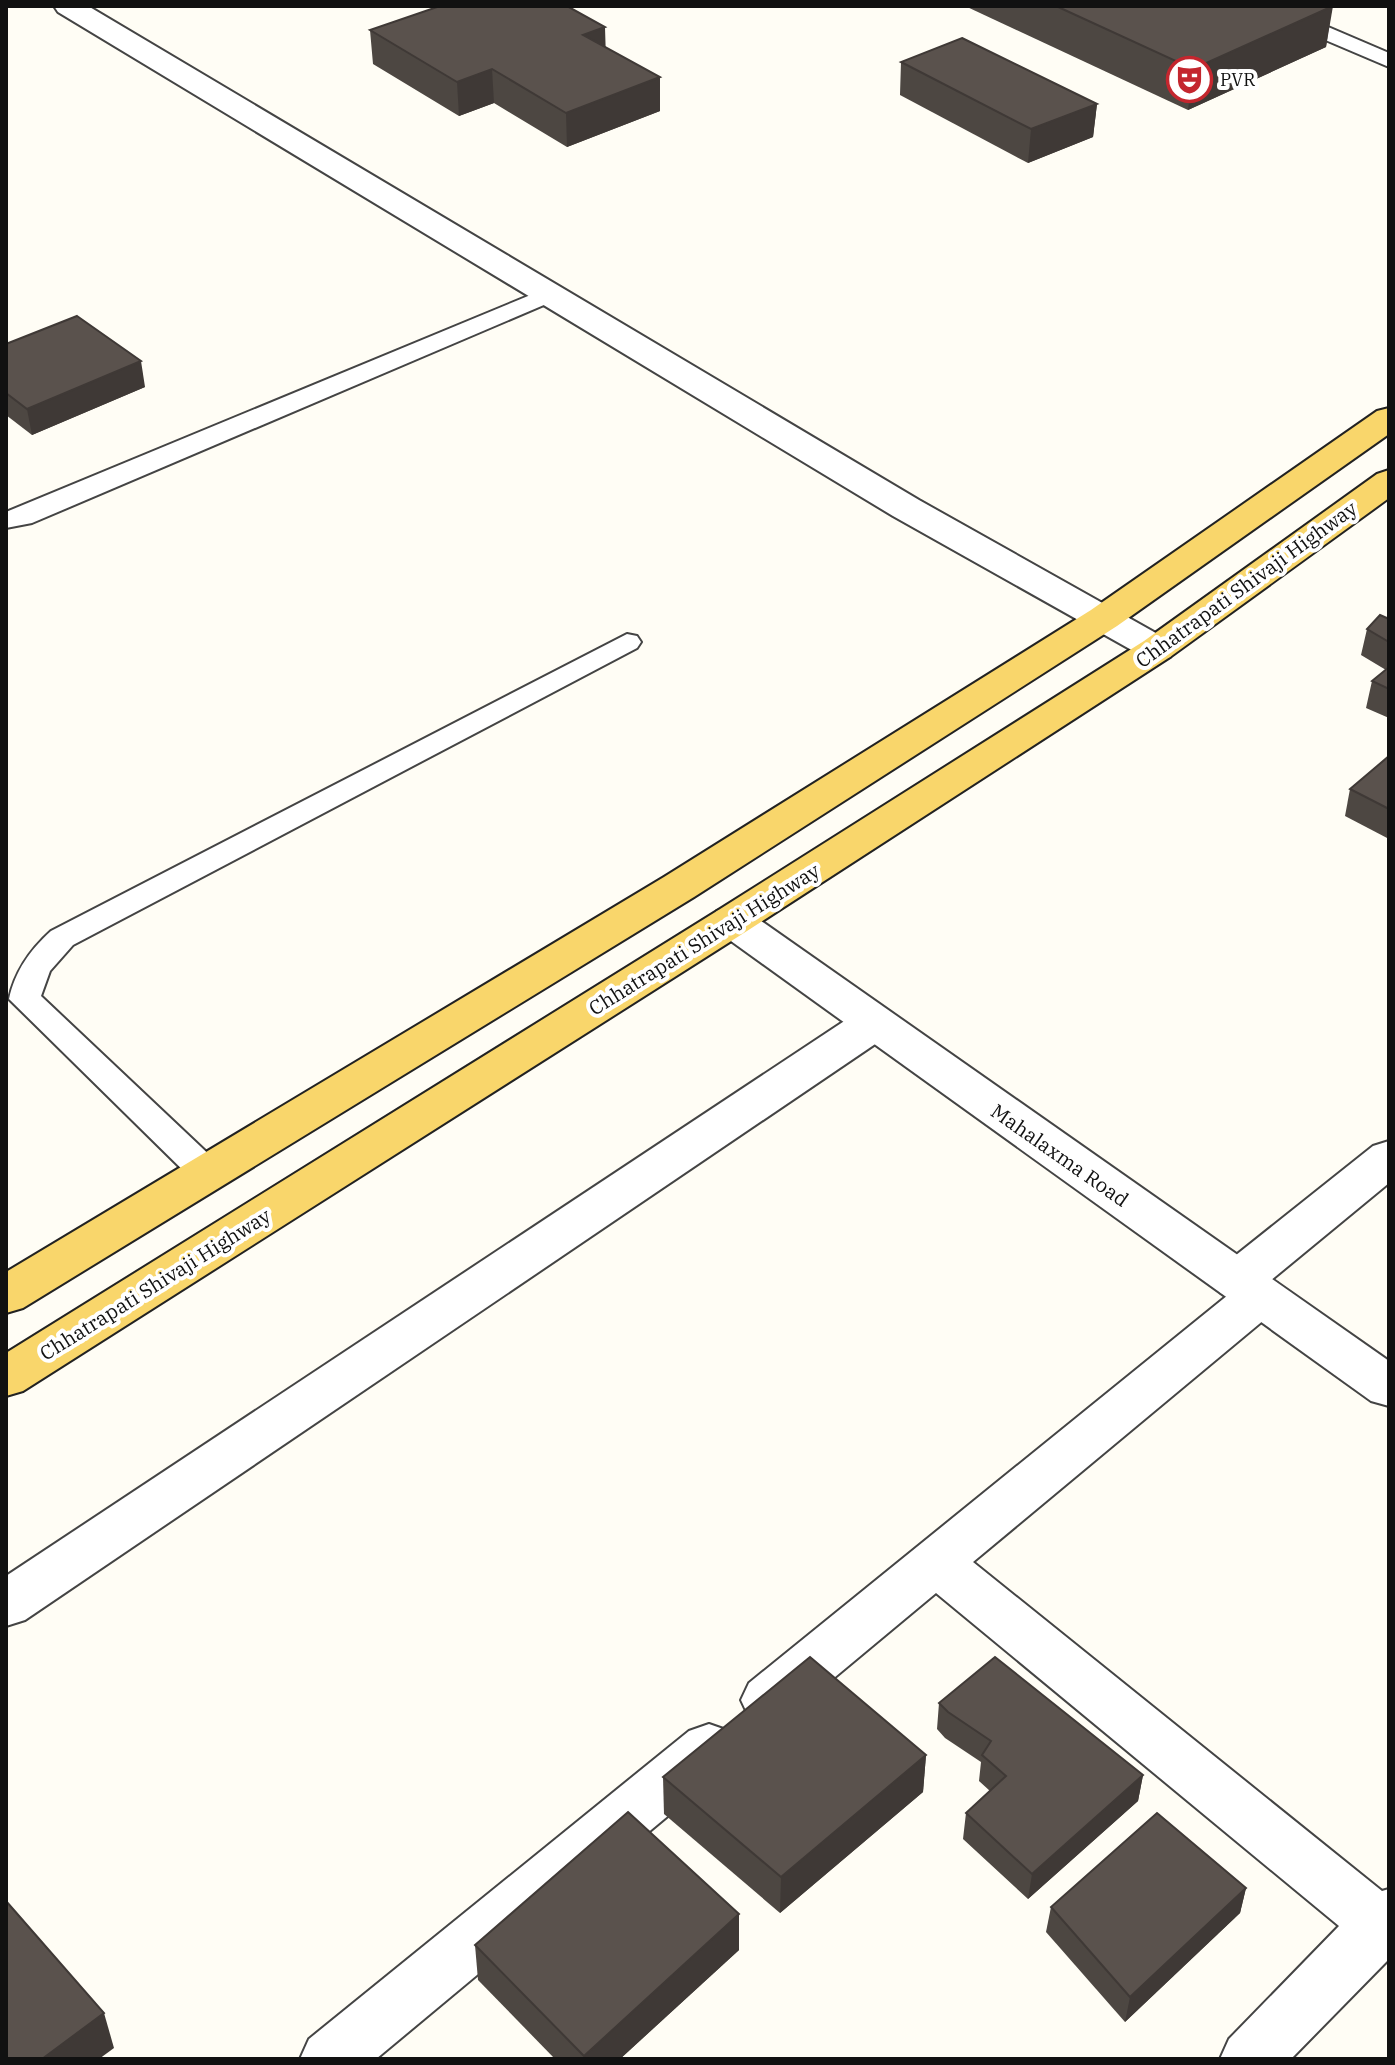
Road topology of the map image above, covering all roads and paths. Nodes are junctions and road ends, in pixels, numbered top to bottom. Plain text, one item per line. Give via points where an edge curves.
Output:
1 (68, 6) edge
2 (1262, 6) edge
3 (1389, 61) edge
4 (550, 294) junction
5 (1389, 418) edge
6 (1389, 481) edge
7 (6, 520) edge
8 (1104, 618) junction
9 (627, 642) dead end
10 (1157, 649) junction
11 (732, 921) junction
12 (874, 1023) junction
13 (1389, 1158) edge
14 (206, 1172) junction
15 (1249, 1288) junction
16 (6, 1295) edge
17 (6, 1377) edge
18 (1389, 1387) edge
19 (936, 1562) junction
20 (6, 1604) edge
21 (1386, 1924) edge
22 (330, 2059) edge
23 (1250, 2059) edge

1 - 4 street
2 - 3 lane
4 - 7 lane
4 - 8 street via 906,508
5 - 8 main road
6 - 10 main road, Chhatrapati Shivaji Highway
8 - 10 street
8 - 14 main road via 679,887
9 - 14 lane via 62,938 40,958 28,978 25,999
10 - 11 main road, Chhatrapati Shivaji Highway
11 - 12 street, Mahalaxma Road
11 - 17 main road, Chhatrapati Shivaji Highway
12 - 15 street, Mahalaxma Road
12 - 20 street
13 - 15 street
14 - 16 main road
15 - 18 street, Mahalaxma Road
15 - 19 street
19 - 21 street
19 - 22 street
21 - 23 street

